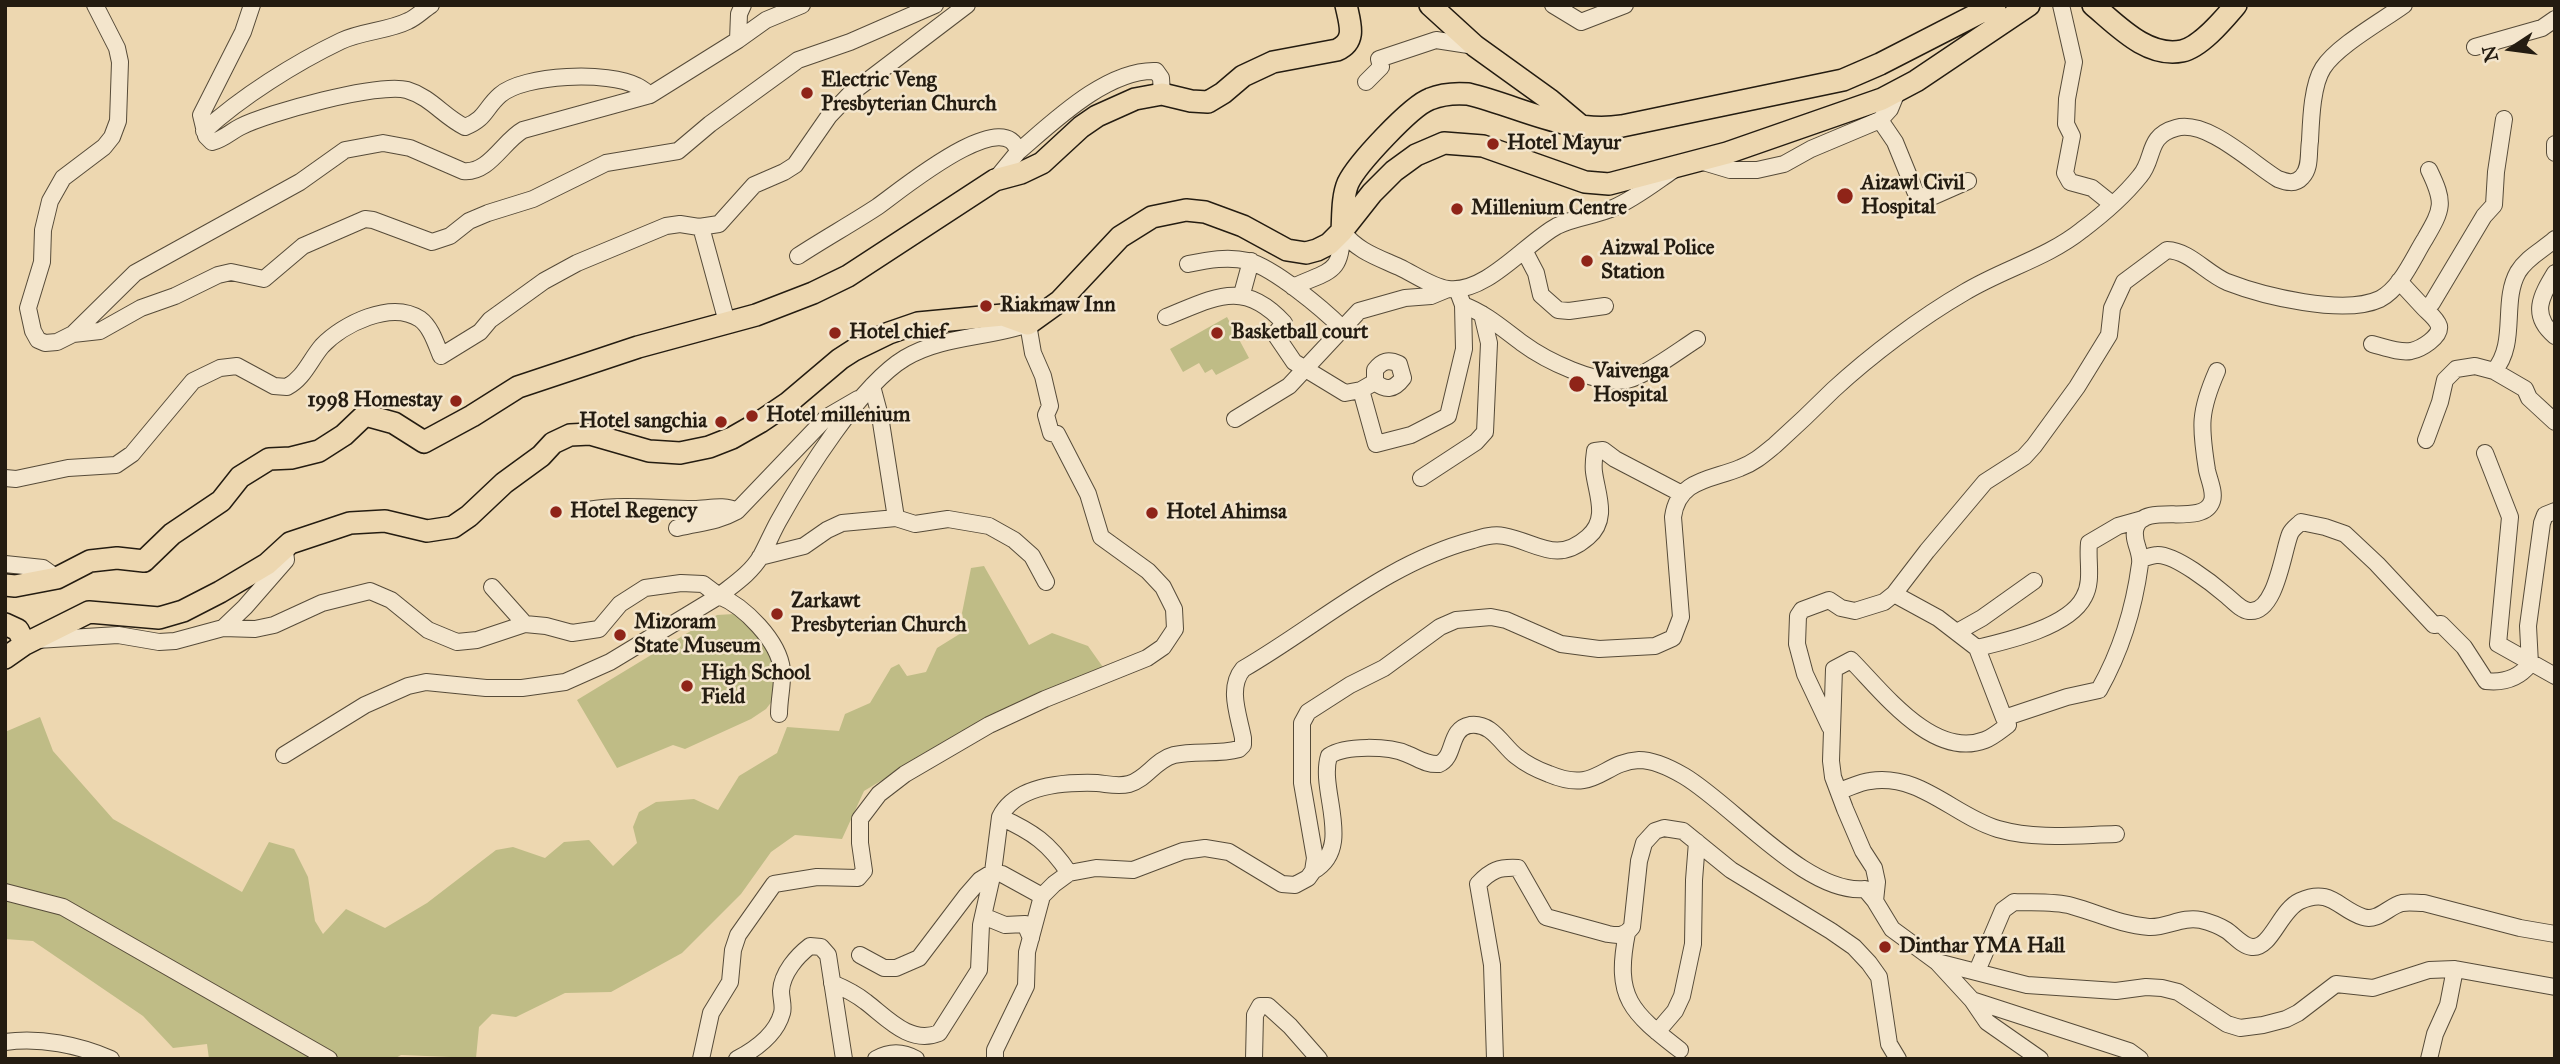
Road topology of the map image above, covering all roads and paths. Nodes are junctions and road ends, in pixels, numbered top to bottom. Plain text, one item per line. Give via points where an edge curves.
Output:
1 (95, 5) edge
2 (252, 5) edge
3 (430, 5) edge
4 (743, 5) edge
5 (802, 5) edge
6 (935, 5) edge
7 (967, 5) edge
8 (1346, 5) edge
9 (1430, 5) edge
10 (1553, 5) edge
11 (1625, 5) edge
12 (1995, 5) edge
13 (2029, 5) edge
14 (2061, 5) edge
15 (2093, 5) edge
16 (2236, 5) edge
17 (2404, 5) edge
18 (411, 11) edge
19 (2555, 19) edge
20 (738, 40) junction
21 (1475, 46) junction
22 (2475, 47) dead end
23 (1366, 82) dead end
24 (1897, 92) junction
25 (1162, 94) junction
26 (650, 95) junction
27 (2504, 119) dead end
28 (1880, 120) junction
29 (1583, 128) junction
30 (204, 131) junction
31 (2555, 144) edge
32 (1018, 152) junction
33 (2555, 153) edge
34 (1690, 162) junction
35 (2429, 170) dead end
36 (995, 180) junction
37 (1968, 181) dead end
38 (1347, 185) junction
39 (1372, 193) junction
40 (2112, 204) junction
41 (701, 227) junction
42 (1342, 231) junction
43 (2555, 239) edge
44 (1525, 252) junction
45 (799, 256) dead end
46 (1251, 261) junction
47 (1188, 264) dead end
48 (2555, 273) edge
49 (2399, 281) junction
50 (1293, 286) junction
51 (1452, 289) junction
52 (1242, 294) junction
53 (1463, 305) junction
54 (1605, 306) dead end
55 (2424, 308) junction
56 (1482, 314) junction
57 (1166, 317) dead end
58 (724, 324) junction
59 (1028, 324) junction
60 (1342, 328) junction
61 (73, 334) junction
62 (2555, 336) edge
63 (1697, 339) dead end
64 (2371, 344) dead end
65 (1305, 368) junction
66 (2217, 371) dead end
67 (2494, 371) junction
68 (867, 392) junction
69 (1235, 419) dead end
70 (2555, 422) edge
71 (2426, 440) dead end
72 (2485, 453) dead end
73 (5, 478) edge
74 (1421, 478) dead end
75 (1682, 494) junction
76 (589, 510) dead end
77 (737, 511) junction
78 (2555, 511) edge
79 (896, 518) junction
80 (2143, 519) junction
81 (677, 528) dead end
82 (284, 548) junction
83 (760, 557) junction
84 (2141, 559) junction
85 (5, 564) edge
86 (57, 578) junction
87 (2034, 581) dead end
88 (1046, 582) dead end
89 (5, 586) edge
90 (492, 587) dead end
91 (1895, 594) junction
92 (719, 596) junction
93 (5, 624) edge
94 (525, 624) junction
95 (223, 628) junction
96 (1957, 632) junction
97 (29, 642) junction
98 (1977, 649) junction
99 (5, 658) edge
100 (2530, 664) junction
101 (2555, 676) edge
102 (779, 714) dead end
103 (2004, 718) junction
104 (1832, 733) junction
105 (284, 755) dead end
106 (1839, 791) junction
107 (1000, 817) junction
108 (2116, 834) dead end
109 (1698, 842) junction
110 (1313, 871) junction
111 (993, 872) junction
112 (1069, 873) junction
113 (5, 891) edge
114 (1042, 896) junction
115 (1875, 901) junction
116 (983, 916) junction
117 (1627, 933) junction
118 (2555, 934) edge
119 (1031, 938) junction
120 (860, 955) dead end
121 (1937, 962) junction
122 (2455, 969) junction
123 (1978, 971) junction
124 (832, 983) junction
125 (2555, 987) edge
126 (1972, 1000) junction
127 (1657, 1032) junction
128 (5, 1042) edge
129 (1680, 1050) dead end
130 (111, 1059) edge
131 (329, 1059) edge
132 (701, 1059) edge
133 (737, 1059) edge
134 (844, 1059) edge
135 (876, 1059) edge
136 (916, 1059) edge
137 (995, 1059) edge
138 (1254, 1059) edge
139 (1319, 1059) edge
140 (1495, 1059) edge
141 (1898, 1059) edge
142 (2040, 1059) edge
143 (2140, 1059) edge
144 (2429, 1059) edge

1 - 61 street via 118,55 118,121 104,147 63,178 50,201 42,262 28,308 38,340 57,342
2 - 30 street via 203,108
3 - 18 street
4 - 20 street
5 - 20 street via 766,20
6 - 61 street via 850,43 798,60 678,151 606,163 533,199 469,221 450,236 432,242 373,220 356,221 303,246 264,279 231,272 218,275 100,331
7 - 41 street via 850,94 790,169 754,185 719,224
8 - 25 main road via 1350,40 1337,50 1255,69 1208,102
9 - 21 main road
10 - 11 street via 1581,22
12 - 29 main road via 1843,80 1622,126
13 - 24 main road
14 - 40 street via 2074,62 2066,124 2072,136 2065,173 2070,182 2092,188
15 - 16 main road via 2135,40 2154,48 2184,51
17 - 40 street via 2341,50 2323,69 2315,89 2303,177 2290,183 2277,179 2208,133 2178,127 2158,138 2144,173
18 - 30 street via 406,23 342,40 279,75
19 - 22 street via 2542,28
20 - 26 street
21 - 23 street via 1436,40 1380,60 1381,67
21 - 29 main road
24 - 28 street
24 - 34 main road via 1804,128
25 - 32 street via 1156,71 1122,78 1066,111
25 - 36 main road via 1135,99 1097,116 1042,163
26 - 30 street via 628,82 549,78 500,95 482,119 465,127 427,98 392,87 344,95 273,116 212,142
26 - 61 street via 523,130 485,165 470,171 410,148 383,143 345,150 300,183 135,273
27 - 55 street via 2494,205 2432,303
28 - 34 street via 1784,164 1757,170
28 - 37 street via 1919,196 1934,196
29 - 38 main road via 1468,94 1442,96 1414,107
31 - 33 street
32 - 36 street
32 - 45 street via 1014,142 998,137 968,147
34 - 39 main road via 1598,184 1483,146 1444,144 1405,161
34 - 44 street via 1616,207 1553,228
35 - 49 street via 2441,201 2439,215
36 - 58 main road via 848,275 772,310
38 - 39 street via 1360,193
38 - 42 main road
39 - 42 main road
40 - 75 street via 2065,242 1935,312 1835,389 1752,463 1690,485
41 - 58 street
41 - 73 street via 666,226 577,263 544,281 480,332 441,356 422,320 404,312 385,313 342,330 287,387 274,386 237,366 220,368 193,381 132,454 116,465
42 - 50 street via 1339,262
42 - 51 street via 1357,248
42 - 59 main road via 1317,250 1296,252 1205,212 1186,210 1152,217 1120,237 1060,301
43 - 67 street via 2519,270 2508,302 2510,322 2503,356
44 - 51 street via 1486,277
44 - 54 street via 1541,295 1558,310
46 - 47 street via 1214,259
46 - 50 street
46 - 52 street
48 - 62 street via 2539,306 2542,322
49 - 55 street
49 - 91 street via 2381,298 2316,304 2227,281 2183,252 2167,250 2124,282 2112,308 2109,335 2035,446 1985,482
50 - 60 street
51 - 53 street
51 - 60 street via 1359,311
52 - 57 street
52 - 65 street via 1284,323 1275,334 1278,341 1294,362
53 - 56 street
53 - 65 street via 1464,349 1448,416 1411,435 1376,444 1368,386 1345,393
55 - 64 street via 2440,328 2423,347 2402,351
56 - 63 street via 1557,365 1607,380 1628,380
56 - 74 street via 1489,343 1485,432
58 - 86 main road via 638,346 519,387 424,442 394,423 365,415 319,451 270,458 240,477 221,501 172,534 144,561 90,561
59 - 68 street via 926,348 894,365
59 - 82 main road via 1003,315 918,323 854,350 779,409 709,447 680,453 649,452 590,434 570,435 553,443 453,527 427,531 385,521 350,523
59 - 132 street via 1032,353 1050,406 1046,415 1051,433 1057,434 1087,494 1101,537 1163,587 1174,609 1175,629 1163,647 1147,659 989,725 931,757 879,794 860,819 864,871 859,878 817,877 774,884 738,934 730,982 712,1013
60 - 65 street
65 - 69 street via 1289,386
66 - 80 street via 2202,411 2211,503 2194,514
67 - 70 street via 2525,389
67 - 71 street via 2475,366 2456,369 2445,380
68 - 77 street via 827,417
68 - 79 street via 880,416
68 - 83 street via 805,478
72 - 100 street via 2510,517 2498,644
75 - 107 street via 1603,450 1595,451 1600,520 1578,544 1542,550 1504,536 1490,536 1434,552 1371,585 1243,669 1234,686 1243,738 1239,749 1174,755 1138,780 1122,785 1090,783 1031,791 1016,799
75 - 110 street via 1673,517 1681,617 1673,638 1665,643 1581,647 1560,644 1506,620 1456,620 1308,712 1302,723 1300,751 1307,823 1314,843
76 - 77 street via 612,506 726,507
77 - 81 street via 719,521
78 - 100 street via 2545,515 2542,523 2528,626
79 - 83 street via 842,523 804,546
79 - 88 street via 915,524 948,519 989,526 1032,556
80 - 84 street via 2136,526 2135,542
80 - 98 street via 2118,526 2089,543 2090,578 2075,610 2015,639
82 - 95 street via 286,560
82 - 97 main road via 267,564 183,611 159,618 89,612
83 - 92 street
84 - 100 street via 2159,554 2180,563 2239,606 2258,610 2274,589 2291,531 2301,522 2325,527 2345,534 2434,625 2441,624 2486,681 2500,683
84 - 103 street via 2125,632 2115,663 2099,690
85 - 86 street via 43,568
86 - 89 main road
87 - 96 street
90 - 94 street
91 - 96 street
91 - 104 street via 1855,611 1829,600 1798,615 1797,645 1805,674
92 - 94 street via 703,584 659,584 620,604 599,629 572,633
92 - 102 street via 746,612 779,656
92 - 105 street via 610,662 565,682 522,688 426,682 408,686 365,705
93 - 97 main road
94 - 95 street via 457,642 428,630 391,600 370,591 322,603 274,625
95 - 97 street via 175,641 118,635
96 - 98 street
97 - 99 main road
98 - 103 street
100 - 101 street
103 - 104 street via 2008,725 1985,740 1956,743 1941,738 1917,726 1850,660 1834,669
104 - 106 street via 1833,776
106 - 108 street via 1869,781 1892,780 1922,788 1997,829 2048,836
106 - 115 street via 1874,868
107 - 111 street
107 - 112 street via 1046,842
109 - 117 street via 1683,831 1664,828 1648,837 1639,861 1632,927
109 - 127 street via 1693,944 1682,996
109 - 141 street via 1731,870 1839,936 1869,963 1879,977 1889,1044
110 - 112 street via 1294,885 1282,884 1229,852 1205,848 1183,850 1133,870 1096,867
110 - 115 street via 1331,851 1329,756 1358,749 1391,750 1439,764 1461,728 1477,726 1489,729 1525,762 1572,781 1585,781 1639,760 1653,762 1712,794 1765,841 1821,878 1845,889 1865,889
111 - 114 street
111 - 116 street
111 - 120 street via 966,896 919,958 884,968
112 - 114 street
113 - 131 street via 63,907
114 - 119 street
115 - 121 street via 1892,929
116 - 119 street via 1005,925 1025,924
116 - 124 street via 979,970 939,1033 926,1037 907,1032 857,995
117 - 127 street via 1622,958 1626,997
117 - 140 street via 1617,936 1546,917 1518,868 1490,871 1478,884 1492,965
118 - 123 street via 2424,903 2400,904 2371,918 2363,917 2334,899 2312,897 2285,912 2269,939 2254,947 2200,920 2186,918 2153,927 2119,923 2070,905 2014,902 2003,910
119 - 137 street via 1026,986 995,1050
121 - 123 street
121 - 126 street
122 - 123 street via 2429,970 2373,988 2336,984 2286,1019 2240,1028 2178,992 2162,988 2049,987 2001,980
122 - 125 street
122 - 144 street
124 - 133 street via 828,955 821,947 810,946 783,980 778,1022 760,1044
124 - 134 street
126 - 142 street via 1987,1022
126 - 143 street via 2129,1051
127 - 129 street
128 - 130 street via 42,1041
135 - 136 street via 900,1052
138 - 139 street via 1255,1015 1260,1006 1268,1006

